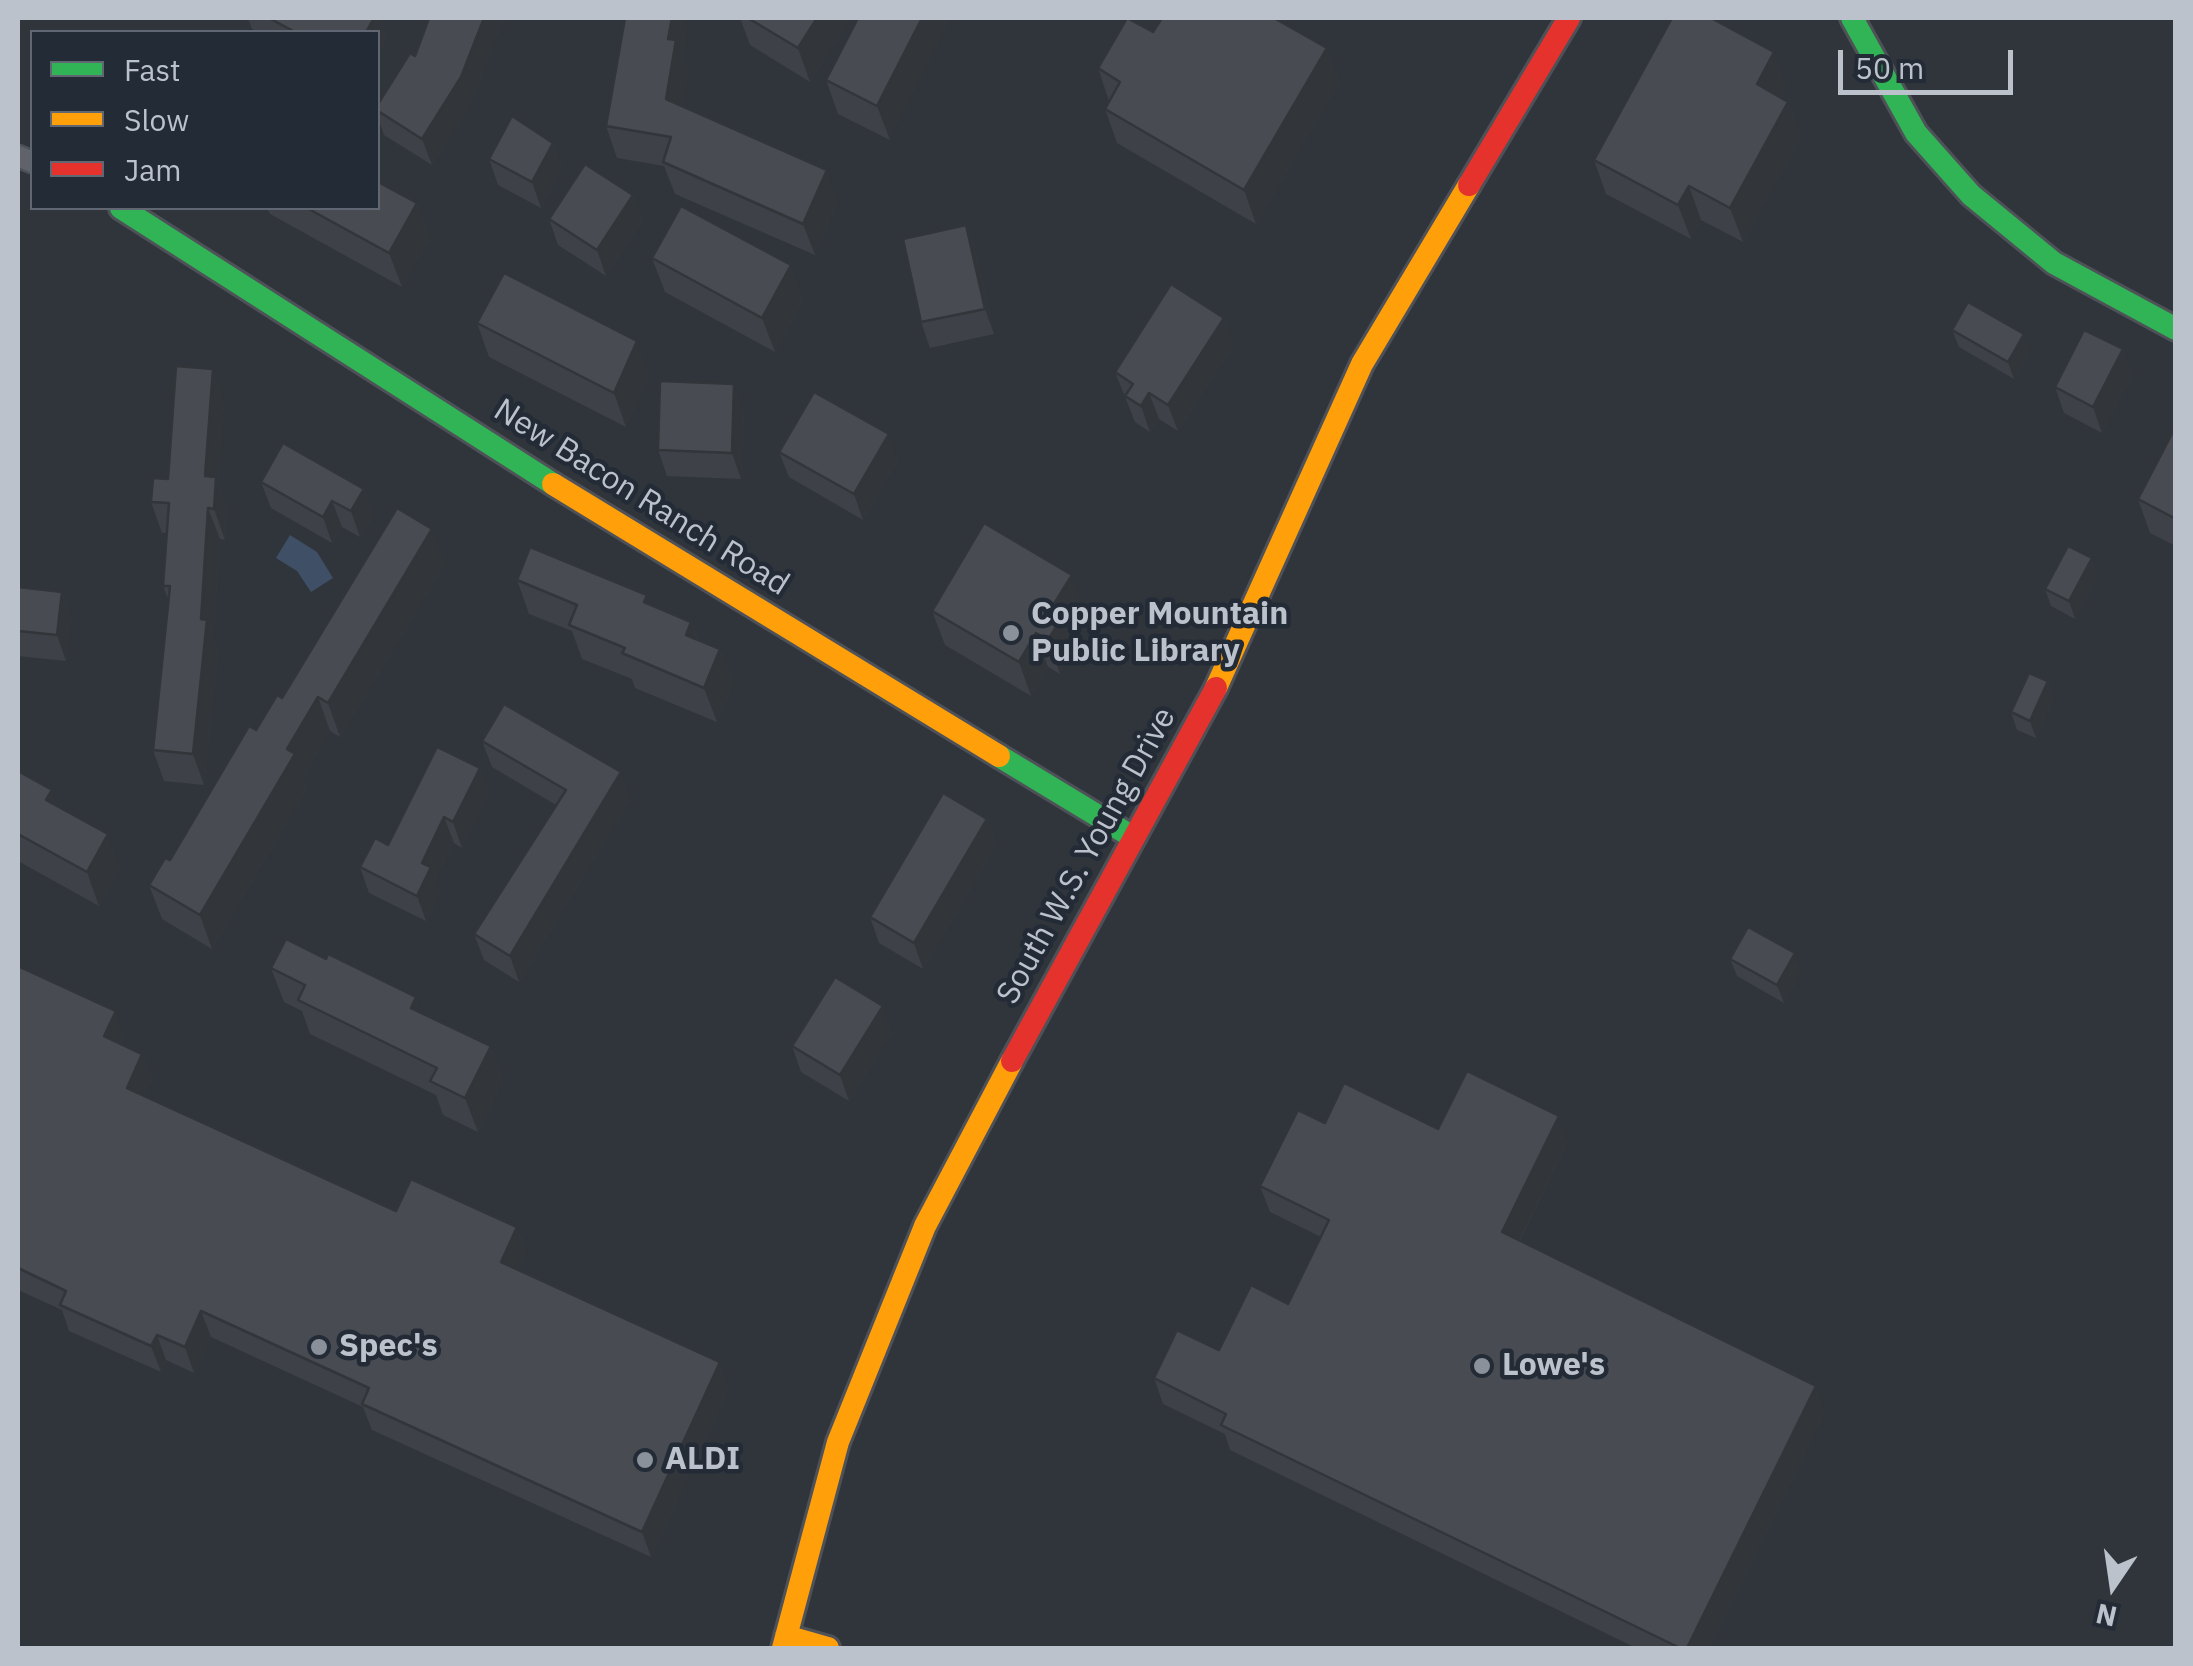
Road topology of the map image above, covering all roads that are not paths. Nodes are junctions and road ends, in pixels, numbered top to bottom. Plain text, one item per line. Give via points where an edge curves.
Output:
1 (1569, 18) edge
2 (1852, 18) edge
3 (125, 210) edge
4 (2176, 329) edge
5 (1130, 836) junction
6 (784, 1642) edge
7 (828, 1648) edge

1 - 5 main road, South W.S. Young Drive via 1362,364 1205,711
2 - 4 main road via 1916,132 1971,195 2054,264
3 - 5 main road, New Bacon Ranch Road via 592,510
5 - 6 main road, South W.S. Young Drive via 892,1298 838,1442
6 - 7 main road

